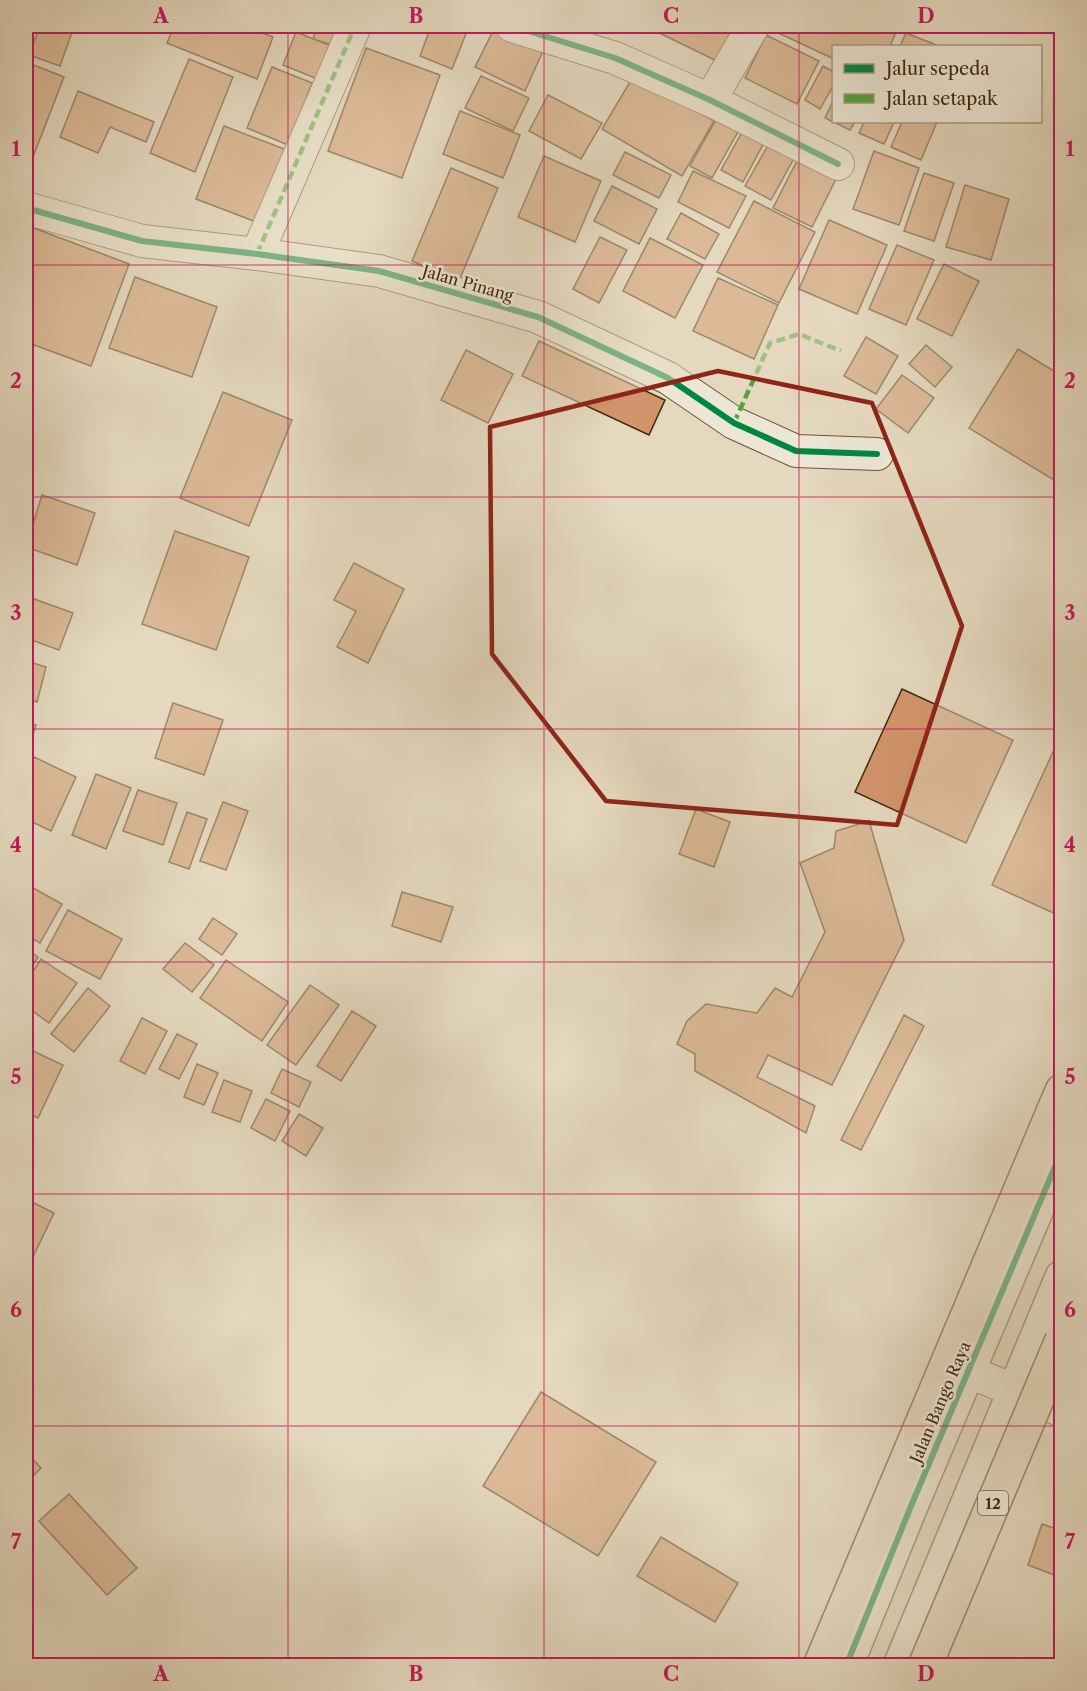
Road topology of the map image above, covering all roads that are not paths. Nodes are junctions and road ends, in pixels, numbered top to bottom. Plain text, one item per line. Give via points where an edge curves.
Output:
1 (355, 26) edge
2 (512, 26) edge
3 (753, 26) edge
4 (710, 100) junction
5 (837, 164) dead end
6 (26, 207) edge
7 (257, 254) junction
8 (878, 454) dead end
9 (1062, 1091) edge
10 (1062, 1150) edge
11 (1062, 1277) edge
12 (1062, 1340) edge
13 (968, 1371) junction
14 (1014, 1390) junction
15 (1062, 1411) edge
16 (820, 1665) edge
17 (846, 1665) edge
18 (900, 1665) edge
19 (925, 1665) edge

1 - 7 street
2 - 4 street via 615,58
3 - 4 street
4 - 5 street
6 - 7 street, Jalan Pinang via 142,241
7 - 8 street, Jalan Pinang via 378,271 538,316 668,378 734,423 796,451
9 - 16 highway
10 - 13 street, Jalan Bango Raya
11 - 14 street
12 - 19 highway, 12, bridge
13 - 14 street
13 - 17 street, Jalan Bango Raya
14 - 15 street
14 - 18 street

